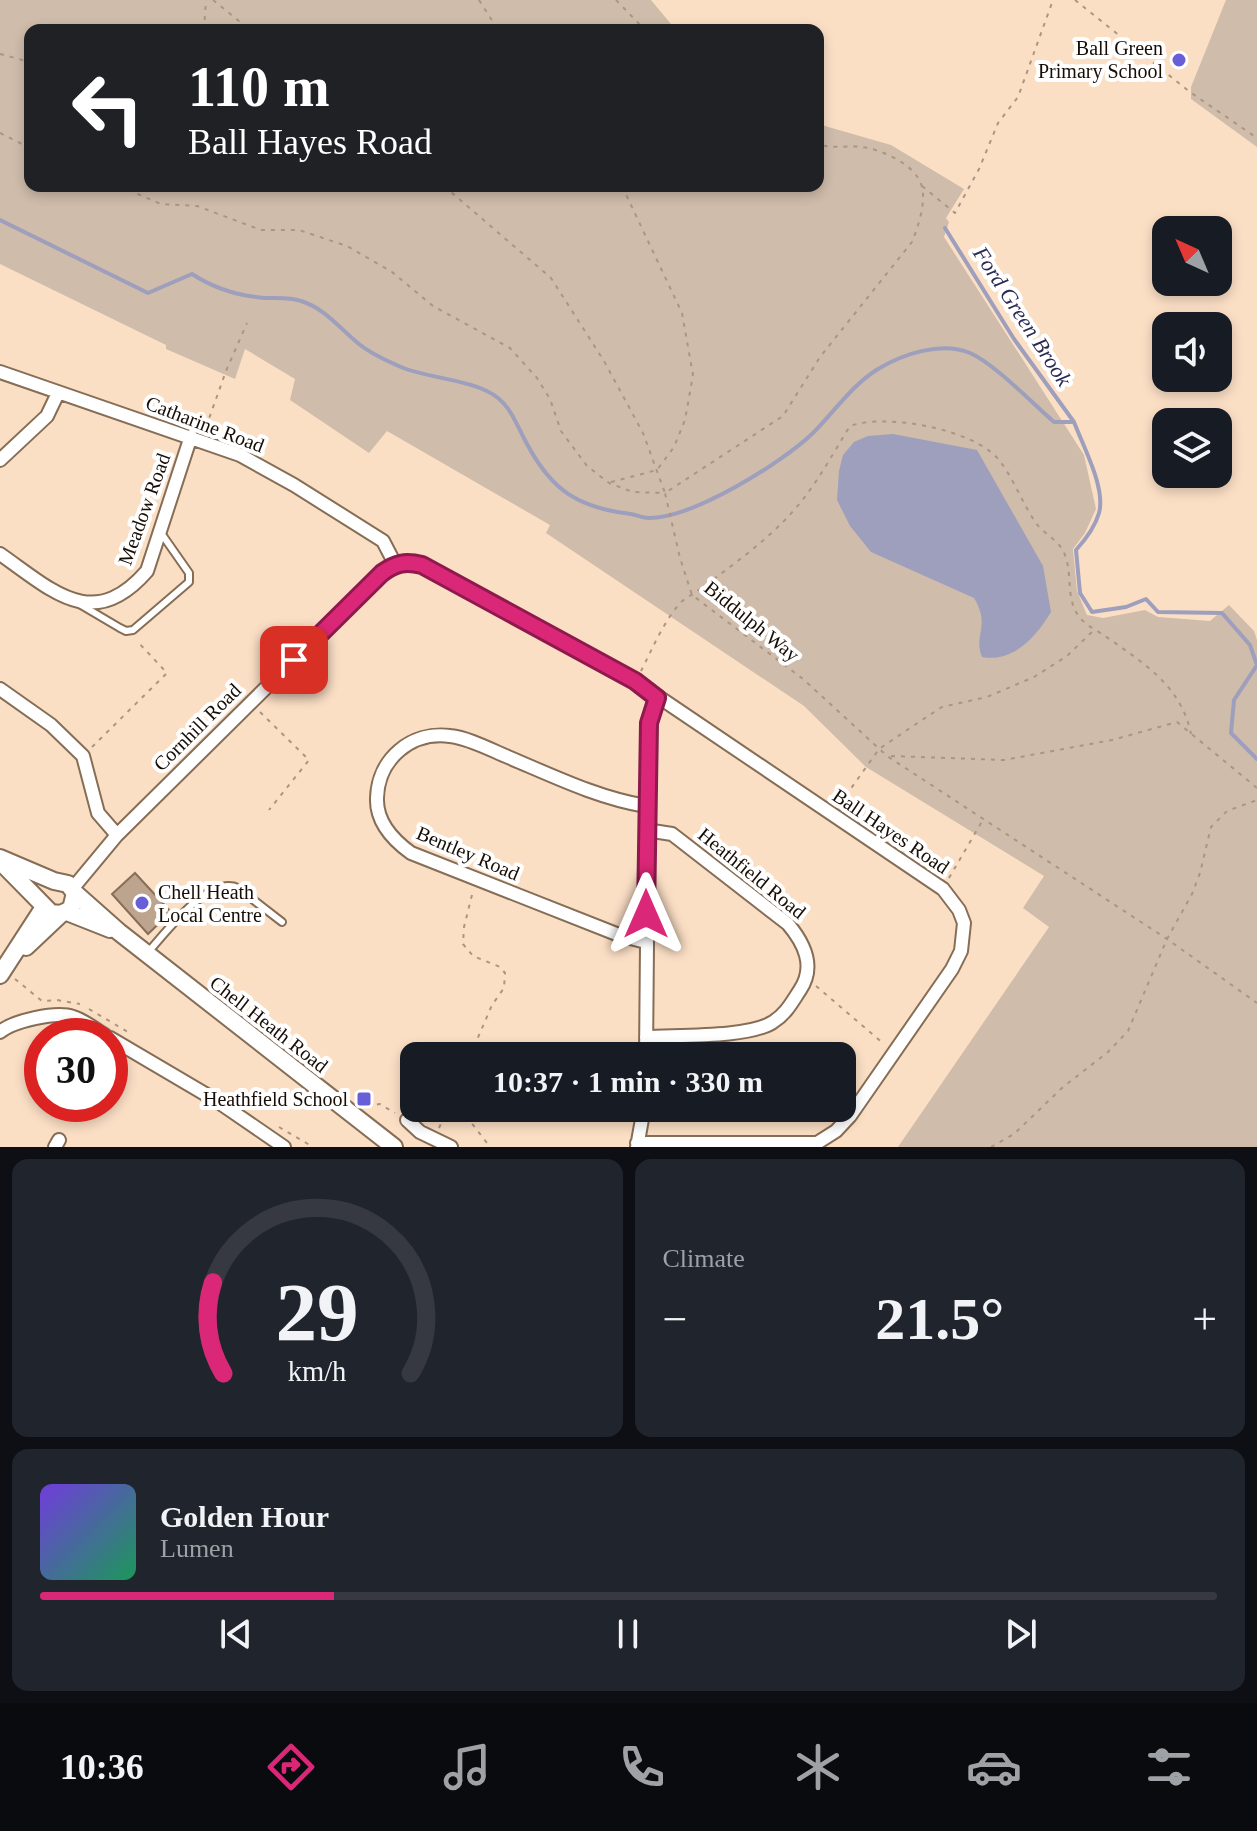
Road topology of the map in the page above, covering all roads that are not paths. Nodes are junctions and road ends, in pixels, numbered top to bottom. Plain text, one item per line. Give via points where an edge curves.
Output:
1 (0, 372) edge
2 (58, 393) junction
3 (196, 438) junction
4 (0, 460) edge
5 (161, 533) junction
6 (0, 554) edge
7 (395, 564) junction
8 (75, 601) junction
9 (0, 689) edge
10 (657, 698) junction
11 (646, 806) junction
12 (646, 830) junction
13 (117, 835) junction
14 (0, 860) edge
15 (66, 886) junction
16 (43, 906) junction
17 (64, 913) junction
18 (282, 922) dead end
19 (119, 932) junction
20 (646, 942) junction
21 (146, 953) junction
22 (4, 969) edge
23 (42, 1018) edge
24 (75, 1018) edge
25 (24, 1022) edge
26 (0, 1032) edge
27 (646, 1037) junction
28 (645, 1042) edge
29 (128, 1049) edge
30 (641, 1122) edge
31 (411, 1123) edge
32 (637, 1145) edge
33 (284, 1147) edge
34 (394, 1147) edge
35 (451, 1147) edge

1 - 2 street, Catharine Road
2 - 3 street, Catharine Road
2 - 4 street via 47,416
3 - 5 street, Meadow Road
3 - 7 street, Catharine Road via 254,462 383,541
5 - 8 street, Meadow Road via 147,571 133,587 99,604
5 - 8 lane via 189,573 189,582 130,631
6 - 8 street
7 - 10 street, Ball Hayes Road via 422,565
7 - 13 street, Cornhill Road
9 - 13 street via 51,725 83,756 98,813
10 - 11 street via 649,723
10 - 32 street, Ball Hayes Road via 943,889 964,923 961,951 952,969 836,1131 817,1143
11 - 12 street
11 - 20 street, Bentley Road via 614,801 451,736 415,739 397,750 379,778 376,801 393,839 411,853
12 - 20 street
12 - 27 street, Heathfield Road via 672,834 788,924 807,952 807,980 786,1012 771,1024 752,1031
13 - 15 street, Cornhill Road
14 - 15 street, Chell Heath Road
14 - 16 street, Chell Heath Road
15 - 16 street via 43,890
15 - 17 street via 74,904
15 - 19 street, Chell Heath Road
16 - 17 street via 51,913
16 - 22 street
17 - 19 street, Chell Heath Road
17 - 22 street
18 - 21 lane via 238,888 221,886 202,896
19 - 21 street, Chell Heath Road
20 - 27 street
21 - 34 street, Chell Heath Road
23 - 24 street
25 - 26 street
27 - 28 street
29 - 33 street
30 - 32 street
31 - 35 street

